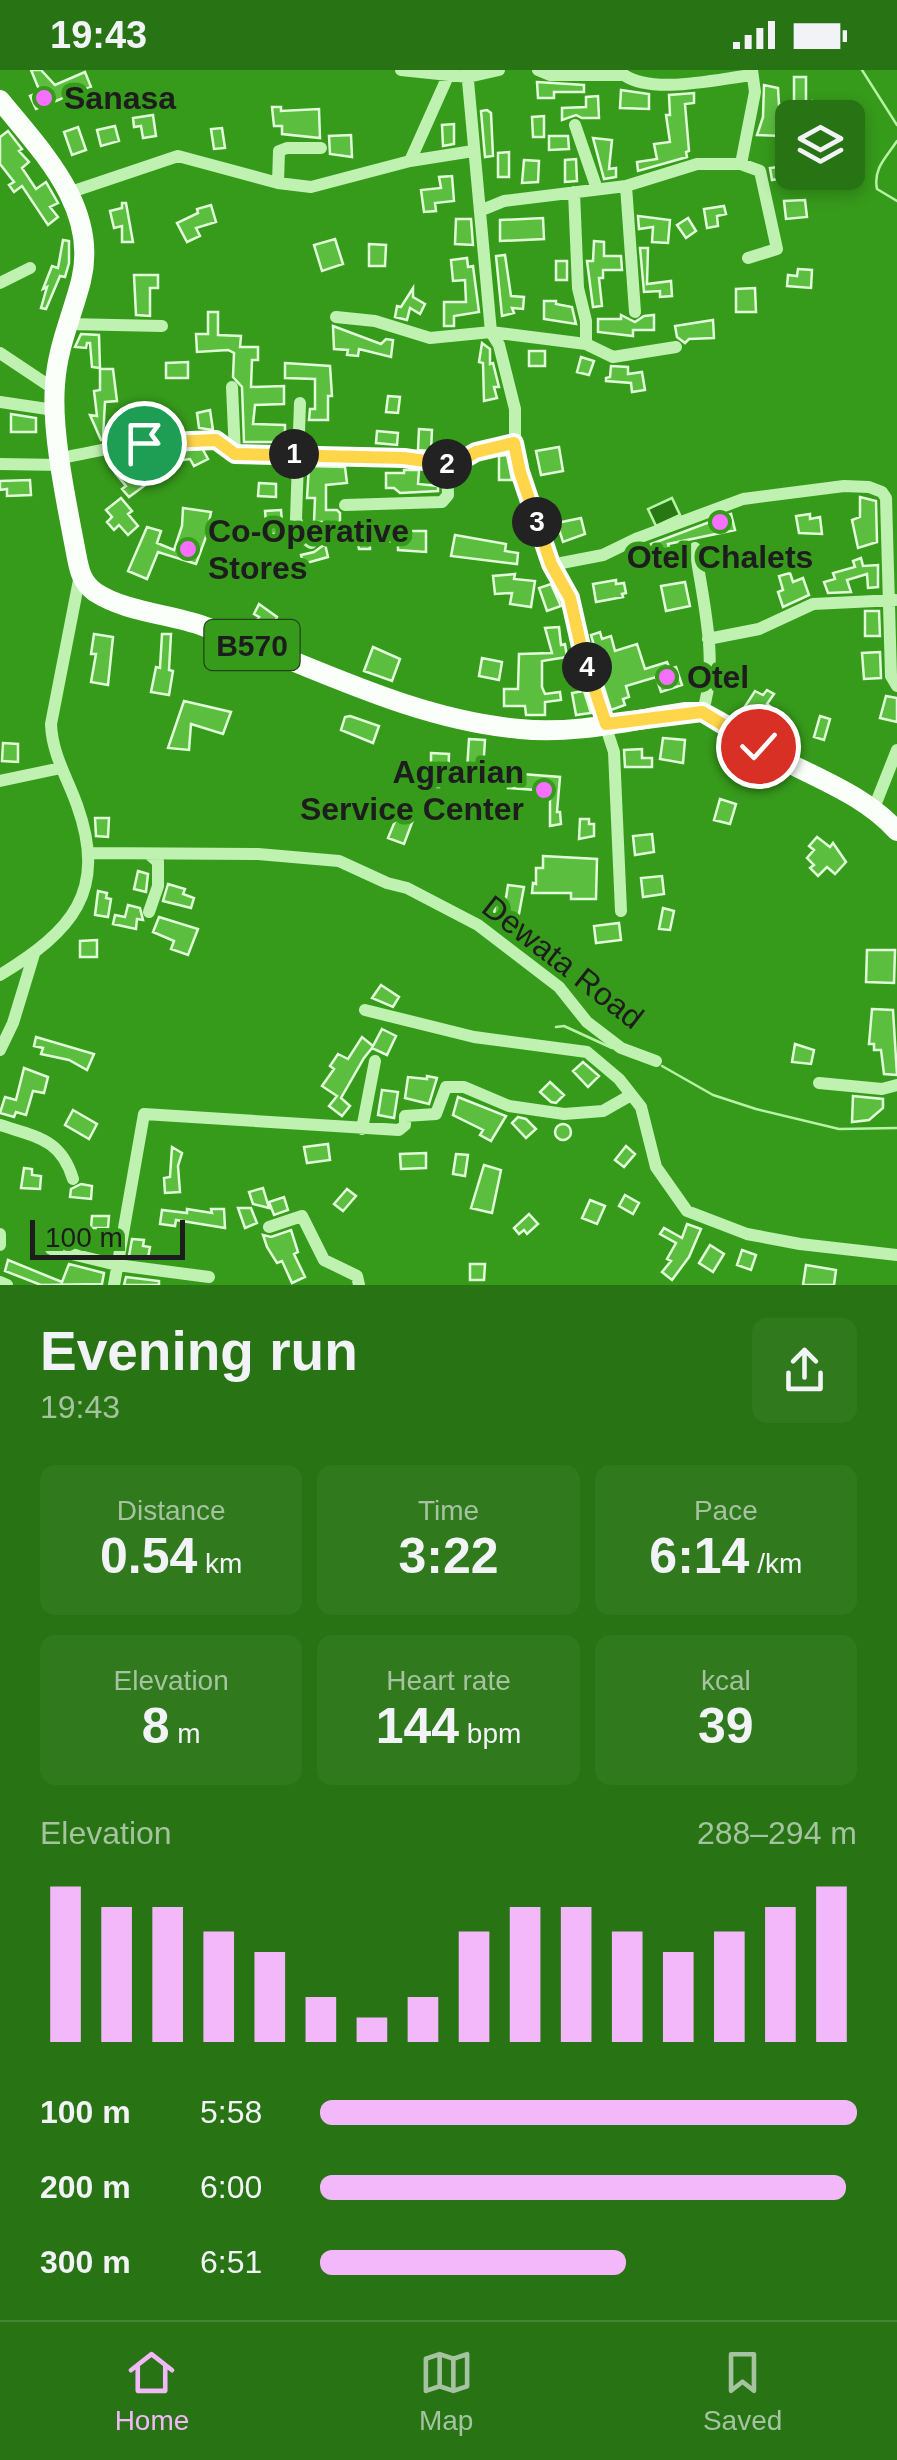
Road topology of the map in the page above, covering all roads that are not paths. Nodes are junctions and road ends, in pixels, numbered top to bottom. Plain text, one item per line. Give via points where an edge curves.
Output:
1 (401, 70) edge
2 (499, 70) edge
3 (538, 70) edge
4 (624, 72) edge
5 (468, 73) edge
6 (752, 73) edge
7 (448, 76) junction
8 (0, 100) edge
9 (575, 126) dead end
10 (321, 148) dead end
11 (473, 151) junction
12 (410, 161) junction
13 (742, 164) junction
14 (278, 183) junction
15 (626, 186) junction
16 (598, 189) junction
17 (574, 192) junction
18 (68, 193) junction
19 (482, 210) junction
20 (748, 258) dead end
21 (30, 268) dead end
22 (0, 283) edge
23 (635, 312) dead end
24 (336, 317) dead end
25 (67, 324) junction
26 (162, 326) dead end
27 (490, 332) junction
28 (586, 344) junction
29 (676, 347) dead end
30 (0, 353) edge
31 (54, 388) junction
32 (232, 388) dead end
33 (0, 402) edge
34 (300, 403) dead end
35 (54, 410) junction
36 (514, 443) junction
37 (235, 454) junction
38 (297, 454) junction
39 (61, 462) junction
40 (0, 464) edge
41 (453, 465) junction
42 (344, 505) dead end
43 (311, 543) dead end
44 (695, 548) dead end
45 (551, 564) junction
46 (80, 575) junction
47 (893, 600) edge
48 (708, 639) junction
49 (897, 686) edge
50 (702, 712) junction
51 (606, 724) junction
52 (897, 750) edge
53 (61, 768) junction
54 (0, 781) edge
55 (874, 808) junction
56 (897, 832) edge
57 (88, 853) junction
58 (149, 854) junction
59 (621, 910) dead end
60 (149, 912) dead end
61 (34, 954) junction
62 (0, 975) edge
63 (366, 1010) dead end
64 (0, 1050) edge
65 (656, 1060) dead end
66 (375, 1061) dead end
67 (818, 1083) dead end
68 (897, 1086) edge
69 (631, 1095) junction
70 (0, 1125) edge
71 (362, 1129) junction
72 (72, 1178) dead end
73 (269, 1226) dead end
74 (0, 1234) edge
75 (0, 1245) edge
76 (51, 1249) dead end
77 (897, 1255) edge
78 (117, 1265) junction
79 (210, 1277) dead end
80 (0, 1282) edge
81 (7, 1285) edge
82 (114, 1285) edge
83 (359, 1285) edge

1 - 7 street
2 - 5 street
3 - 4 street via 550,76
4 - 6 street via 633,81 671,85
5 - 7 street
5 - 11 street
6 - 13 street via 756,92
7 - 12 street
8 - 18 main road
9 - 16 street
10 - 14 street via 279,152
11 - 12 street
11 - 19 street
12 - 14 street via 311,187
13 - 15 street via 697,164
13 - 20 street via 760,171 777,249
14 - 18 street via 178,156
15 - 16 street
15 - 23 street
16 - 17 street
17 - 19 street
17 - 28 street
18 - 25 main road via 85,248
19 - 27 street
21 - 22 street
24 - 27 street via 430,338
25 - 26 street
25 - 31 main road
27 - 28 street
27 - 36 street via 500,345 515,409
28 - 29 street via 614,357
30 - 31 street
31 - 35 main road
32 - 37 street
33 - 35 street
34 - 38 street
35 - 39 main road
36 - 41 street
36 - 45 street
37 - 38 street
37 - 39 street via 216,440 190,440
38 - 41 street
38 - 43 street via 296,520 300,536
39 - 40 street
39 - 46 main road
41 - 42 street via 442,502
44 - 48 street
45 - 47 street via 603,555 743,500 869,486 886,498
45 - 51 street via 570,598
46 - 51 main road, B570 via 114,600 431,711 520,730
46 - 53 street via 52,724
47 - 48 street via 813,604 759,629
47 - 49 street via 891,676
48 - 50 street via 709,696
50 - 51 main road, B570
50 - 55 main road
51 - 59 street via 614,752
52 - 55 street
53 - 54 street
53 - 57 street
55 - 56 main road
57 - 58 street, Dewata Road
57 - 61 street via 80,905
58 - 60 street via 158,862
58 - 65 street, Dewata Road via 339,861 407,888 478,925 559,987 587,1022 621,1048
61 - 62 street
61 - 64 street
63 - 69 street via 474,1037 588,1052
66 - 71 street
67 - 68 street
69 - 71 street via 604,1111 564,1114 446,1087 436,1114 406,1116 400,1130
69 - 77 street via 641,1108 656,1166 687,1211 746,1234
70 - 72 street via 55,1146 66,1156
71 - 78 street via 144,1114
73 - 83 street via 302,1216 324,1260 357,1276
74 - 75 street
76 - 78 street
78 - 79 street
78 - 82 street
80 - 81 street

